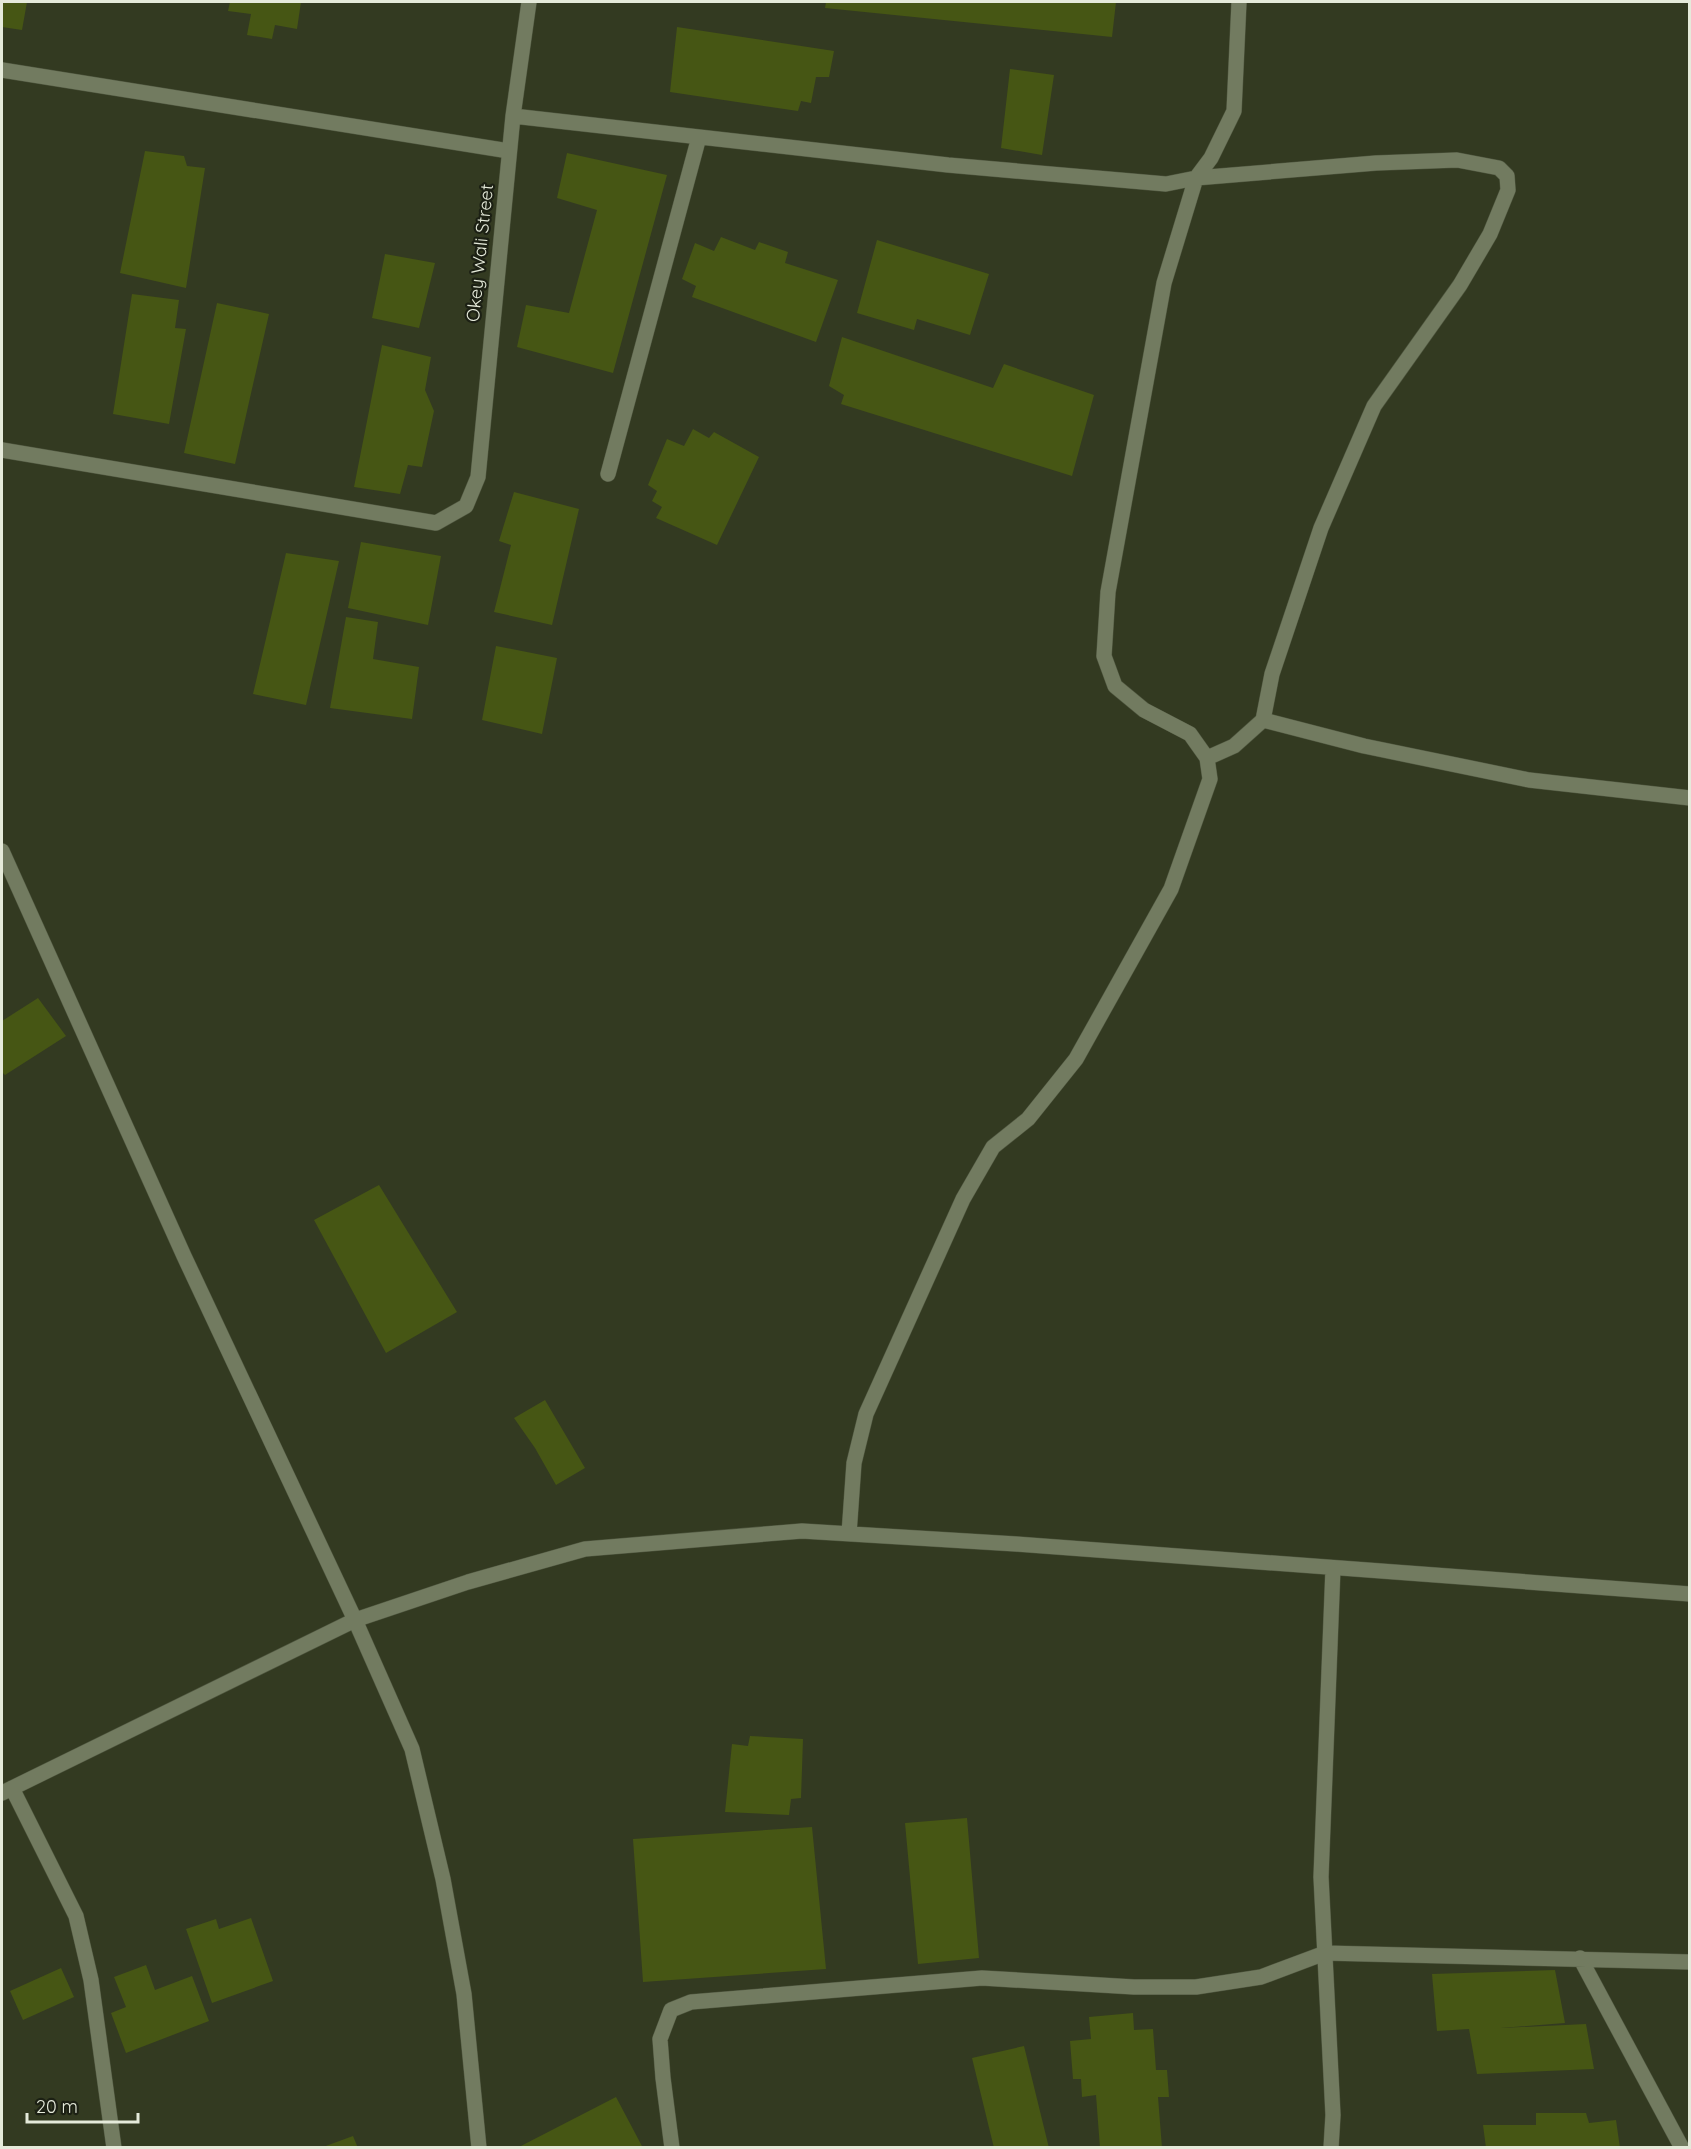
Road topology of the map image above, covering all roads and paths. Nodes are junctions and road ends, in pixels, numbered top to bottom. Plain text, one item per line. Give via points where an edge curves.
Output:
1 (529, 2) edge
2 (1239, 2) edge
3 (2, 70) edge
4 (513, 116) junction
5 (699, 137) junction
6 (509, 151) junction
7 (1196, 178) junction
8 (2, 450) edge
9 (608, 474) dead end
10 (1263, 720) junction
11 (1207, 758) junction
12 (1689, 798) edge
13 (2, 851) edge
14 (849, 1534) junction
15 (1333, 1568) junction
16 (1689, 1594) edge
17 (355, 1620) junction
18 (7, 1791) edge
19 (1325, 1953) junction
20 (1580, 1958) junction
21 (1689, 1962) edge
22 (114, 2148) edge
23 (479, 2148) edge
24 (672, 2148) edge
25 (1331, 2148) edge
26 (1682, 2148) edge

1 - 4 street, Okey Wali Street
2 - 7 street via 1234,111 1211,158
3 - 6 street
4 - 5 street
4 - 6 street, Okey Wali Street
5 - 7 street via 1166,184
5 - 9 street
6 - 8 street, Okey Wali Street via 478,477 466,506 436,523
7 - 10 street via 1457,160 1498,168 1507,176 1508,190 1491,234 1460,285 1374,406 1321,528 1272,674
7 - 11 street via 1164,283 1108,591 1104,656 1115,686 1144,710 1190,734
10 - 11 street via 1234,746
10 - 12 street via 1364,746 1530,780
11 - 14 street via 1210,779 1171,889 1076,1059 1028,1119 993,1147 958,1210 866,1414 854,1463
13 - 17 street via 184,1256
14 - 15 street
14 - 17 street via 802,1531 585,1549
15 - 16 street
15 - 19 street via 1321,1877
17 - 18 street
17 - 23 street via 412,1749 464,1994
18 - 22 street via 76,1916 91,1980
19 - 20 street
19 - 24 street via 1262,1977 1196,1988 982,1978 691,2002 671,2010 660,2039
19 - 25 street via 1333,2115
20 - 21 street
20 - 26 street

